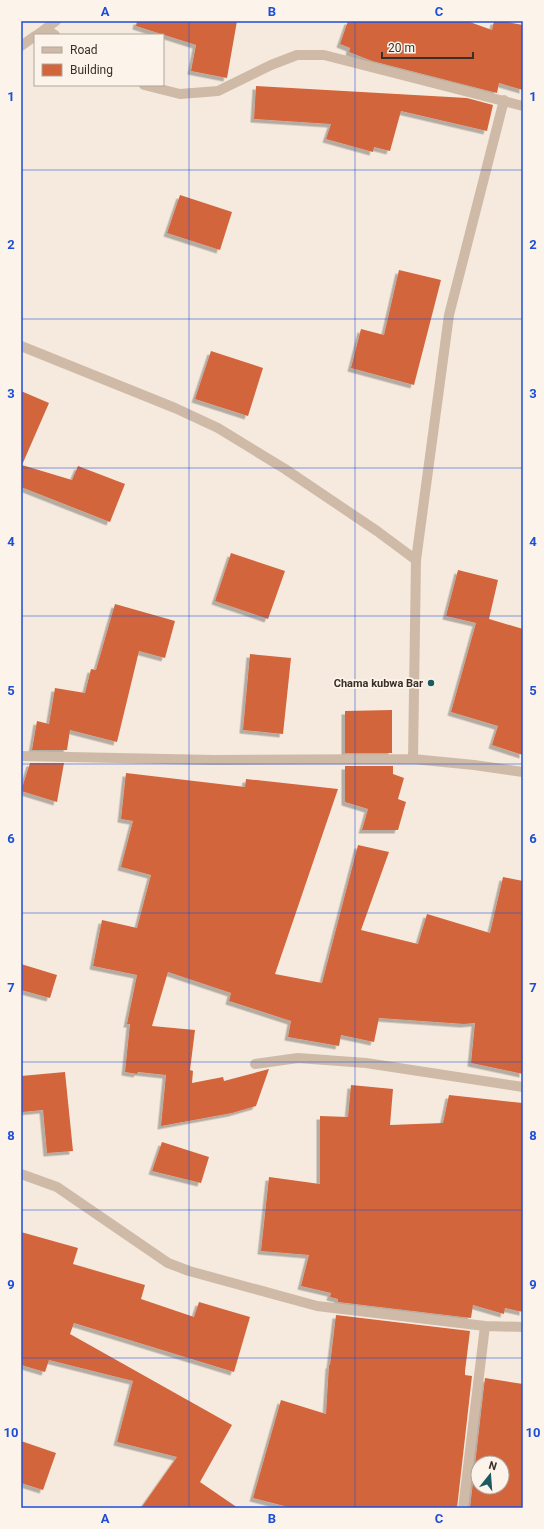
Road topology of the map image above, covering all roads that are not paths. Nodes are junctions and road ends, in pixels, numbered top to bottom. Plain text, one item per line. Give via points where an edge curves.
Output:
1 (56, 21) edge
2 (39, 34) edge
3 (34, 37) edge
4 (21, 46) edge
5 (148, 86) edge
6 (504, 100) junction
7 (523, 106) edge
8 (21, 346) edge
9 (416, 560) junction
10 (21, 756) edge
11 (413, 759) junction
12 (523, 772) edge
13 (255, 1064) dead end
14 (523, 1087) edge
15 (21, 1174) edge
16 (485, 1326) junction
17 (523, 1326) edge
18 (463, 1508) edge

1 - 2 street
3 - 4 street
5 - 6 street via 180,94 218,91 297,55 324,55
6 - 7 street
6 - 9 street via 449,315
8 - 9 street via 218,428 298,478
9 - 11 street
10 - 11 street via 214,760
11 - 12 street
13 - 14 street via 298,1058 366,1063
15 - 16 street via 57,1187 168,1263 189,1271 317,1306
16 - 17 street
16 - 18 street

